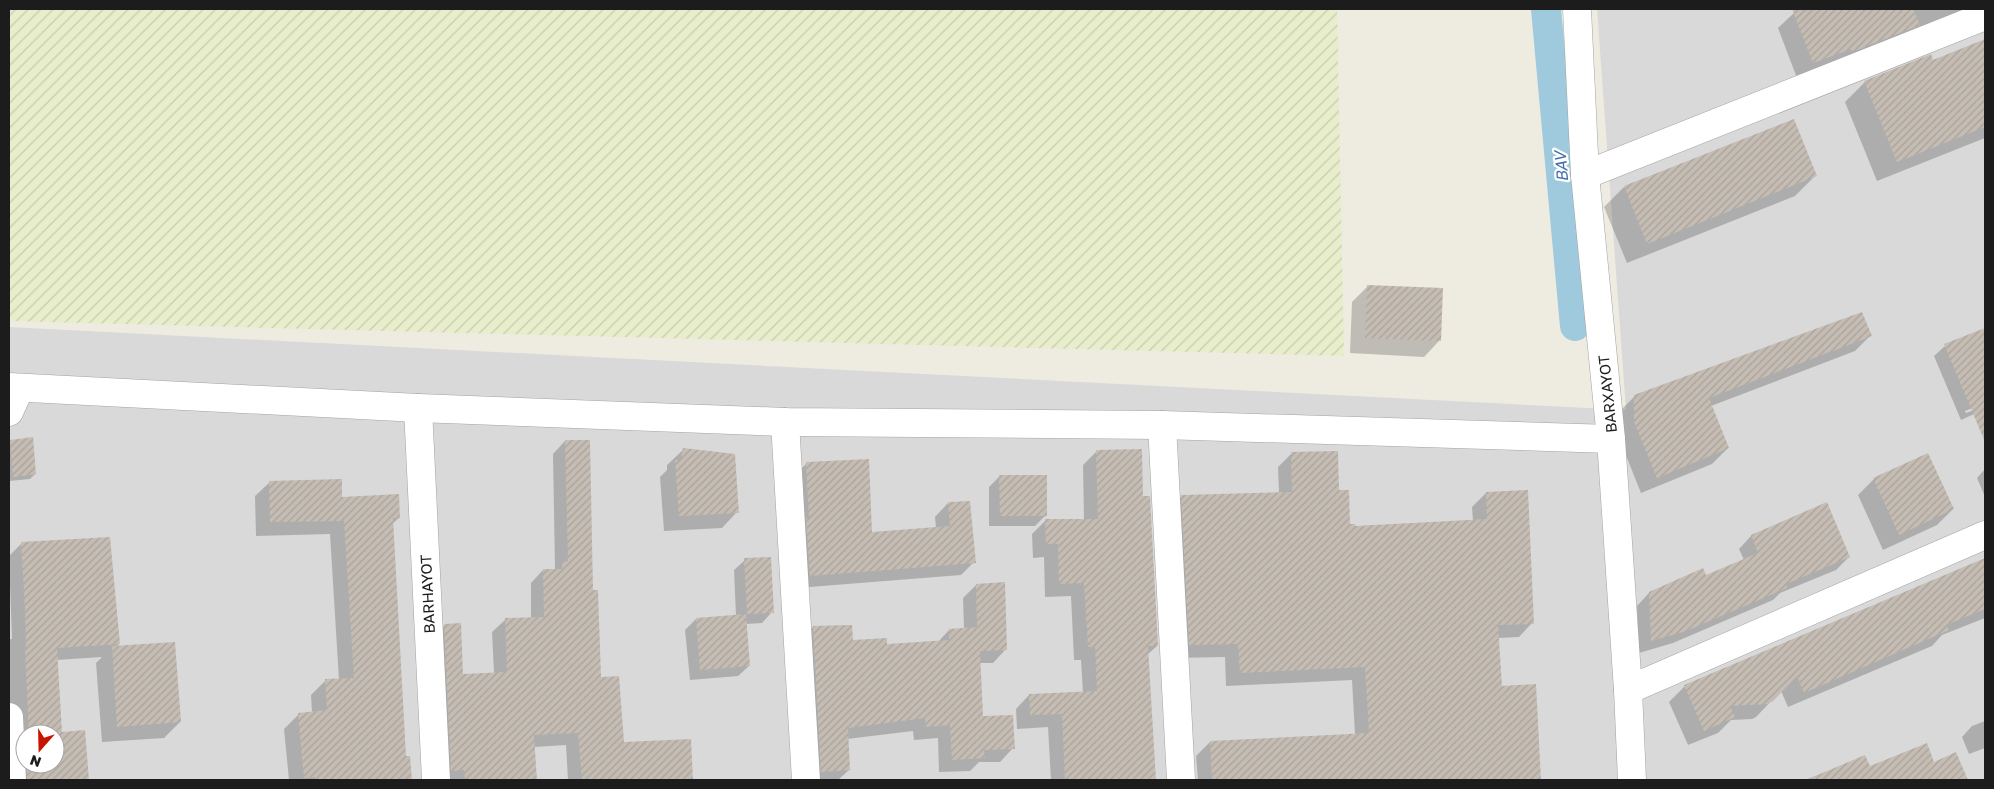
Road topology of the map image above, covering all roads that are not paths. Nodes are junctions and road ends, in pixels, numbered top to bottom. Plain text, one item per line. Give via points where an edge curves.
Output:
1 (1577, 9) edge
2 (1985, 16) edge
3 (1585, 175) junction
4 (13, 396) edge
5 (418, 408) junction
6 (785, 422) junction
7 (1162, 425) junction
8 (1611, 439) junction
9 (1985, 535) edge
10 (1628, 690) junction
11 (9, 717) edge
12 (12, 780) edge
13 (436, 780) edge
14 (806, 780) edge
15 (1181, 780) edge
16 (1632, 780) edge

1 - 3 street, BARXAYOT
2 - 3 street
3 - 8 street, BARXAYOT
4 - 5 street
5 - 6 street
5 - 13 street, BARHAYOT
6 - 7 street
6 - 14 street
7 - 8 street
7 - 15 street
8 - 10 street, BARXAYOT
9 - 10 street
10 - 16 street, BARXAYOT
11 - 12 street

